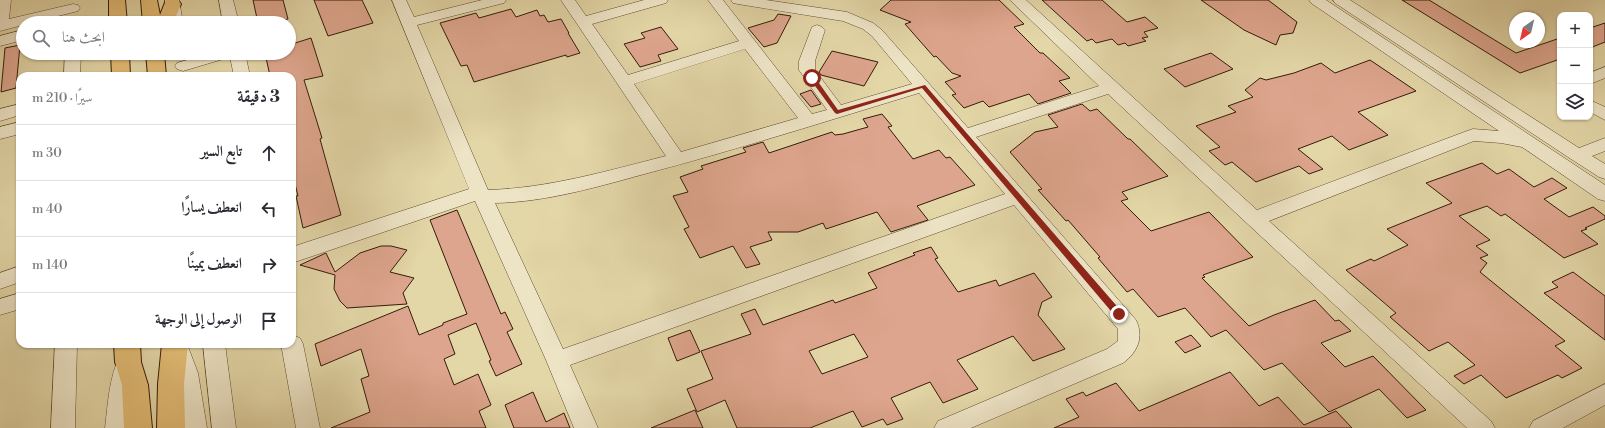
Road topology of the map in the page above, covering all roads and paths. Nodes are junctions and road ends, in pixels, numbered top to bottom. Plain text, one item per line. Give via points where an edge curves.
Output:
1 (4, 0) edge
2 (117, 0) edge
3 (149, 0) edge
4 (226, 0) edge
5 (399, 0) edge
6 (499, 0) edge
7 (568, 0) edge
8 (661, 0) edge
9 (715, 0) edge
10 (738, 0) edge
11 (1017, 0) edge
12 (1316, 0) edge
13 (1340, 0) edge
14 (172, 2) edge
15 (118, 16) edge
16 (151, 16) edge
17 (168, 16) edge
18 (174, 16) edge
19 (229, 16) edge
20 (584, 21) junction
21 (16, 24) edge
22 (410, 24) junction
23 (1, 26) edge
24 (818, 30) dead end
25 (16, 37) edge
26 (0, 41) edge
27 (748, 43) junction
28 (73, 60) edge
29 (120, 60) edge
30 (156, 60) edge
31 (201, 60) edge
32 (239, 60) edge
33 (182, 65) edge
34 (72, 72) edge
35 (120, 72) edge
36 (157, 72) edge
37 (241, 72) edge
38 (1605, 72) edge
39 (1593, 77) edge
40 (625, 81) junction
41 (923, 86) junction
42 (1111, 88) junction
43 (1475, 107) junction
44 (1593, 107) edge
45 (16, 110) edge
46 (837, 112) junction
47 (1605, 114) edge
48 (0, 115) edge
49 (808, 120) junction
50 (16, 129) edge
51 (0, 133) edge
52 (965, 135) junction
53 (1473, 135) junction
54 (1532, 144) junction
55 (1605, 144) edge
56 (1577, 155) junction
57 (677, 159) junction
58 (1605, 174) edge
59 (1605, 194) edge
60 (481, 195) junction
61 (1017, 197) junction
62 (1254, 220) junction
63 (296, 254) edge
64 (16, 275) edge
65 (0, 281) edge
66 (16, 301) edge
67 (0, 307) edge
68 (66, 348) edge
69 (176, 348) edge
70 (178, 348) edge
71 (214, 348) edge
72 (293, 348) edge
73 (127, 353) edge
74 (557, 360) junction
75 (1605, 394) edge
76 (63, 428) edge
77 (117, 428) edge
78 (138, 428) edge
79 (171, 428) edge
80 (194, 428) edge
81 (224, 428) edge
82 (308, 428) edge
83 (586, 428) edge
84 (946, 428) edge
85 (1483, 428) edge
86 (1541, 428) edge

1 - 23 street
2 - 15 main road
3 - 16 main road
4 - 19 street
5 - 22 street
6 - 22 street
7 - 20 street
8 - 20 street
9 - 27 street
10 - 41 street via 858,20 877,33
11 - 42 street
12 - 43 street
13 - 56 street
14 - 17 main road
14 - 18 street
20 - 40 street
21 - 23 street
22 - 60 street
24 - 46 street via 807,61 807,70
25 - 26 street
27 - 40 street
27 - 49 street
28 - 34 street
29 - 35 main road
30 - 36 main road
31 - 33 street
32 - 37 street
38 - 39 street
40 - 57 street
41 - 46 street
41 - 52 street
42 - 52 street
42 - 62 street
43 - 53 street via 1478,122
43 - 54 street
44 - 47 street
45 - 48 street
46 - 49 street
49 - 57 street
50 - 51 street
52 - 61 street
53 - 54 street via 1501,137
53 - 62 street
54 - 59 street
55 - 56 street
56 - 58 street
57 - 60 street via 550,191 520,196
60 - 63 street
60 - 74 street
61 - 74 street
61 - 84 street via 1119,314 1128,326 1130,338 1125,349 1115,356
62 - 85 street
64 - 65 street
66 - 67 street
68 - 76 street
69 - 79 main road
70 - 80 street via 187,373
71 - 81 street
72 - 82 street
73 - 77 street
73 - 78 main road via 135,385
74 - 83 street
75 - 86 street

